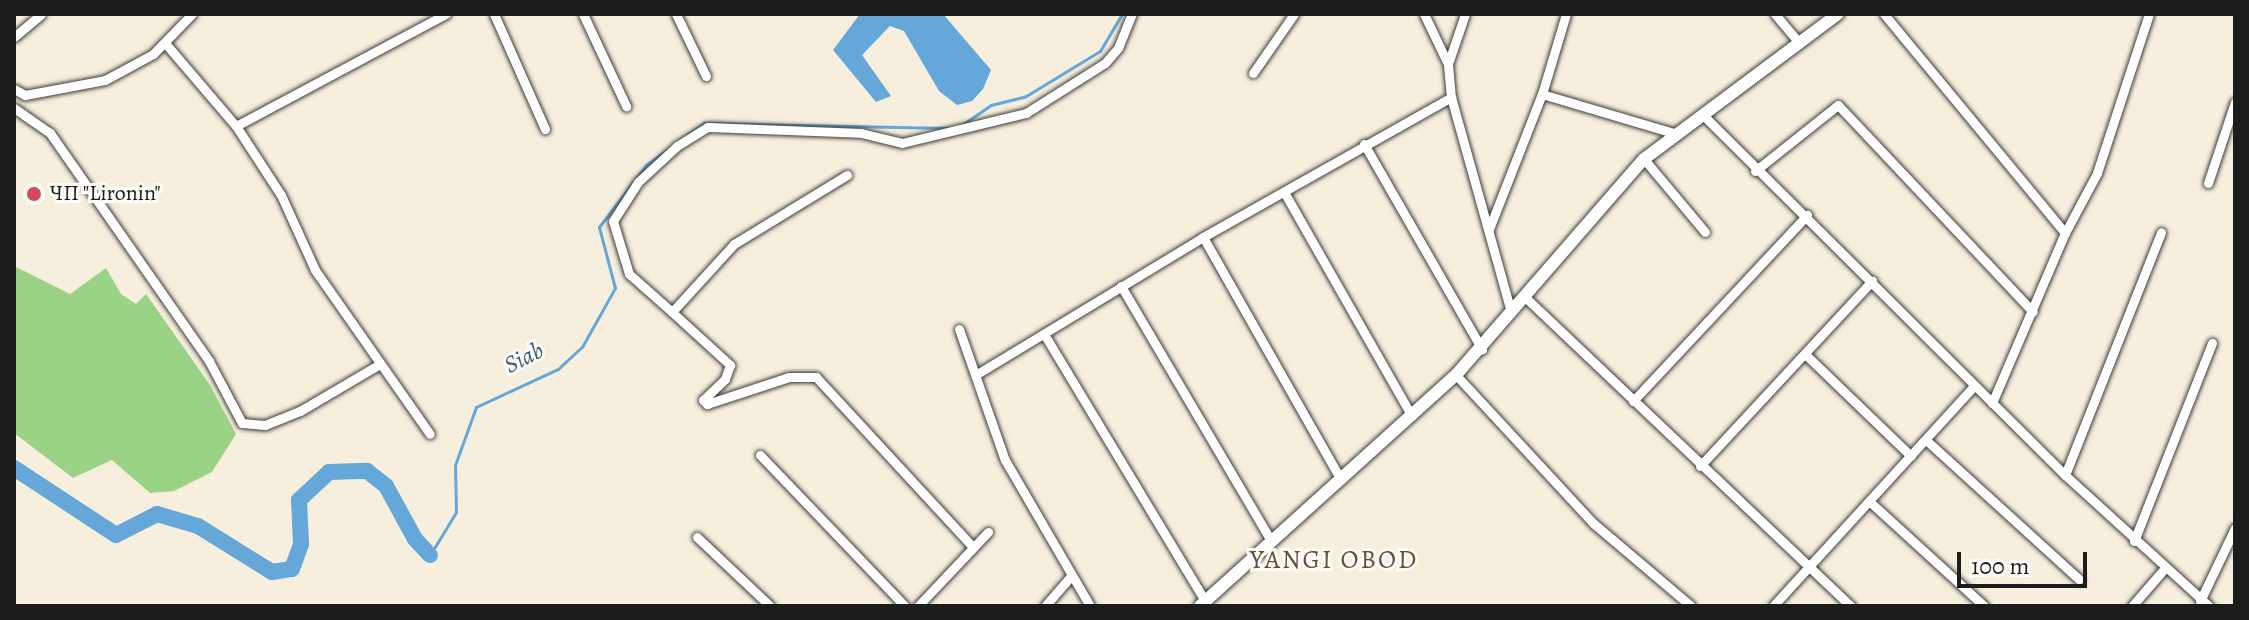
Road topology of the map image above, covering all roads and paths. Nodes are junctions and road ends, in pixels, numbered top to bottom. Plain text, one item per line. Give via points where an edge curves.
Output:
1 (41, 14) edge
2 (192, 14) edge
3 (446, 14) edge
4 (494, 14) edge
5 (583, 14) edge
6 (676, 14) edge
7 (1132, 14) edge
8 (1294, 14) edge
9 (1424, 14) edge
10 (1465, 14) edge
11 (1566, 14) edge
12 (1775, 14) edge
13 (1838, 14) edge
14 (1884, 14) edge
15 (2149, 14) edge
16 (14, 37) edge
17 (165, 43) junction
18 (1799, 43) junction
19 (1448, 64) junction
20 (1253, 73) dead end
21 (706, 76) dead end
22 (14, 89) edge
23 (1542, 94) junction
24 (1451, 97) junction
25 (2235, 102) edge
26 (626, 106) dead end
27 (14, 108) edge
28 (1703, 115) junction
29 (236, 126) junction
30 (545, 129) dead end
31 (1677, 134) junction
32 (1364, 144) junction
33 (1644, 159) junction
34 (1755, 171) junction
35 (847, 175) dead end
36 (2208, 183) dead end
37 (1284, 192) junction
38 (1807, 215) junction
39 (1489, 229) junction
40 (1705, 232) dead end
41 (2161, 232) dead end
42 (2065, 233) junction
43 (1203, 237) junction
44 (1872, 281) junction
45 (1121, 286) junction
46 (1526, 298) junction
47 (1510, 309) junction
48 (672, 312) junction
49 (2033, 312) junction
50 (959, 329) dead end
51 (1044, 334) junction
52 (2212, 343) dead end
53 (1482, 349) junction
54 (1805, 354) junction
55 (378, 365) junction
56 (977, 374) junction
57 (1456, 375) junction
58 (1975, 385) junction
59 (1633, 401) junction
60 (1992, 403) junction
61 (1412, 416) junction
62 (430, 434) dead end
63 (1926, 440) junction
64 (760, 455) dead end
65 (1911, 456) junction
66 (1700, 466) junction
67 (2065, 475) junction
68 (1341, 480) junction
69 (1869, 501) junction
70 (2235, 528) edge
71 (988, 532) dead end
72 (697, 537) dead end
73 (1271, 541) junction
74 (2134, 541) junction
75 (973, 547) junction
76 (1809, 567) junction
77 (2164, 569) junction
78 (1071, 576) junction
79 (2079, 579) dead end
80 (1202, 603) edge
81 (2204, 603) edge
82 (770, 606) edge
83 (905, 606) edge
84 (918, 606) edge
85 (1045, 606) edge
86 (1090, 606) edge
87 (1691, 606) edge
88 (1773, 606) edge
89 (1851, 606) edge
90 (1984, 606) edge
91 (2132, 606) edge

1 - 16 street
2 - 17 street
3 - 29 street
4 - 30 street
5 - 26 street
6 - 21 street
7 - 48 street via 1118,48 1105,63 1026,113 902,143 861,133 708,127 677,146 638,182 613,221 629,274
8 - 20 street
9 - 19 street
10 - 19 street
11 - 23 street
12 - 18 street
13 - 18 street
14 - 42 street
15 - 42 street via 2097,173
17 - 22 street via 105,80 25,95
17 - 29 street
18 - 28 street
19 - 24 street
23 - 31 street
23 - 39 street
24 - 32 street
24 - 39 street
25 - 36 street
27 - 55 street via 50,133 209,361 242,423 265,425 300,411
28 - 31 street
28 - 34 street
29 - 55 street via 281,195 315,270
31 - 33 street
32 - 37 street
32 - 53 street
33 - 40 street
33 - 46 street
34 - 38 street
34 - 49 street via 1838,105
35 - 48 street via 734,244
37 - 43 street
37 - 61 street
38 - 44 street
38 - 59 street
39 - 47 street
41 - 67 street
42 - 49 street
43 - 45 street
43 - 68 street
44 - 54 street
44 - 58 street
45 - 51 street
45 - 73 street
46 - 47 street
46 - 59 street
47 - 53 street
48 - 75 street via 730,365 725,379 703,400 707,404 789,377 816,377
49 - 60 street
50 - 56 street
51 - 56 street
51 - 80 street
52 - 74 street
53 - 57 street
54 - 65 street
54 - 66 street
55 - 62 street
56 - 78 street via 1005,460
57 - 61 street
57 - 87 street via 1593,523
58 - 60 street
58 - 63 street
59 - 66 street
60 - 67 street
61 - 68 street
63 - 65 street
63 - 79 street
64 - 83 street
65 - 69 street
66 - 76 street
67 - 74 street
68 - 73 street
69 - 76 street
69 - 90 street
70 - 81 street
71 - 75 street
72 - 82 street
73 - 80 street
74 - 77 street
75 - 84 street
76 - 88 street
76 - 89 street
77 - 81 street
77 - 91 street
78 - 85 street
78 - 86 street

